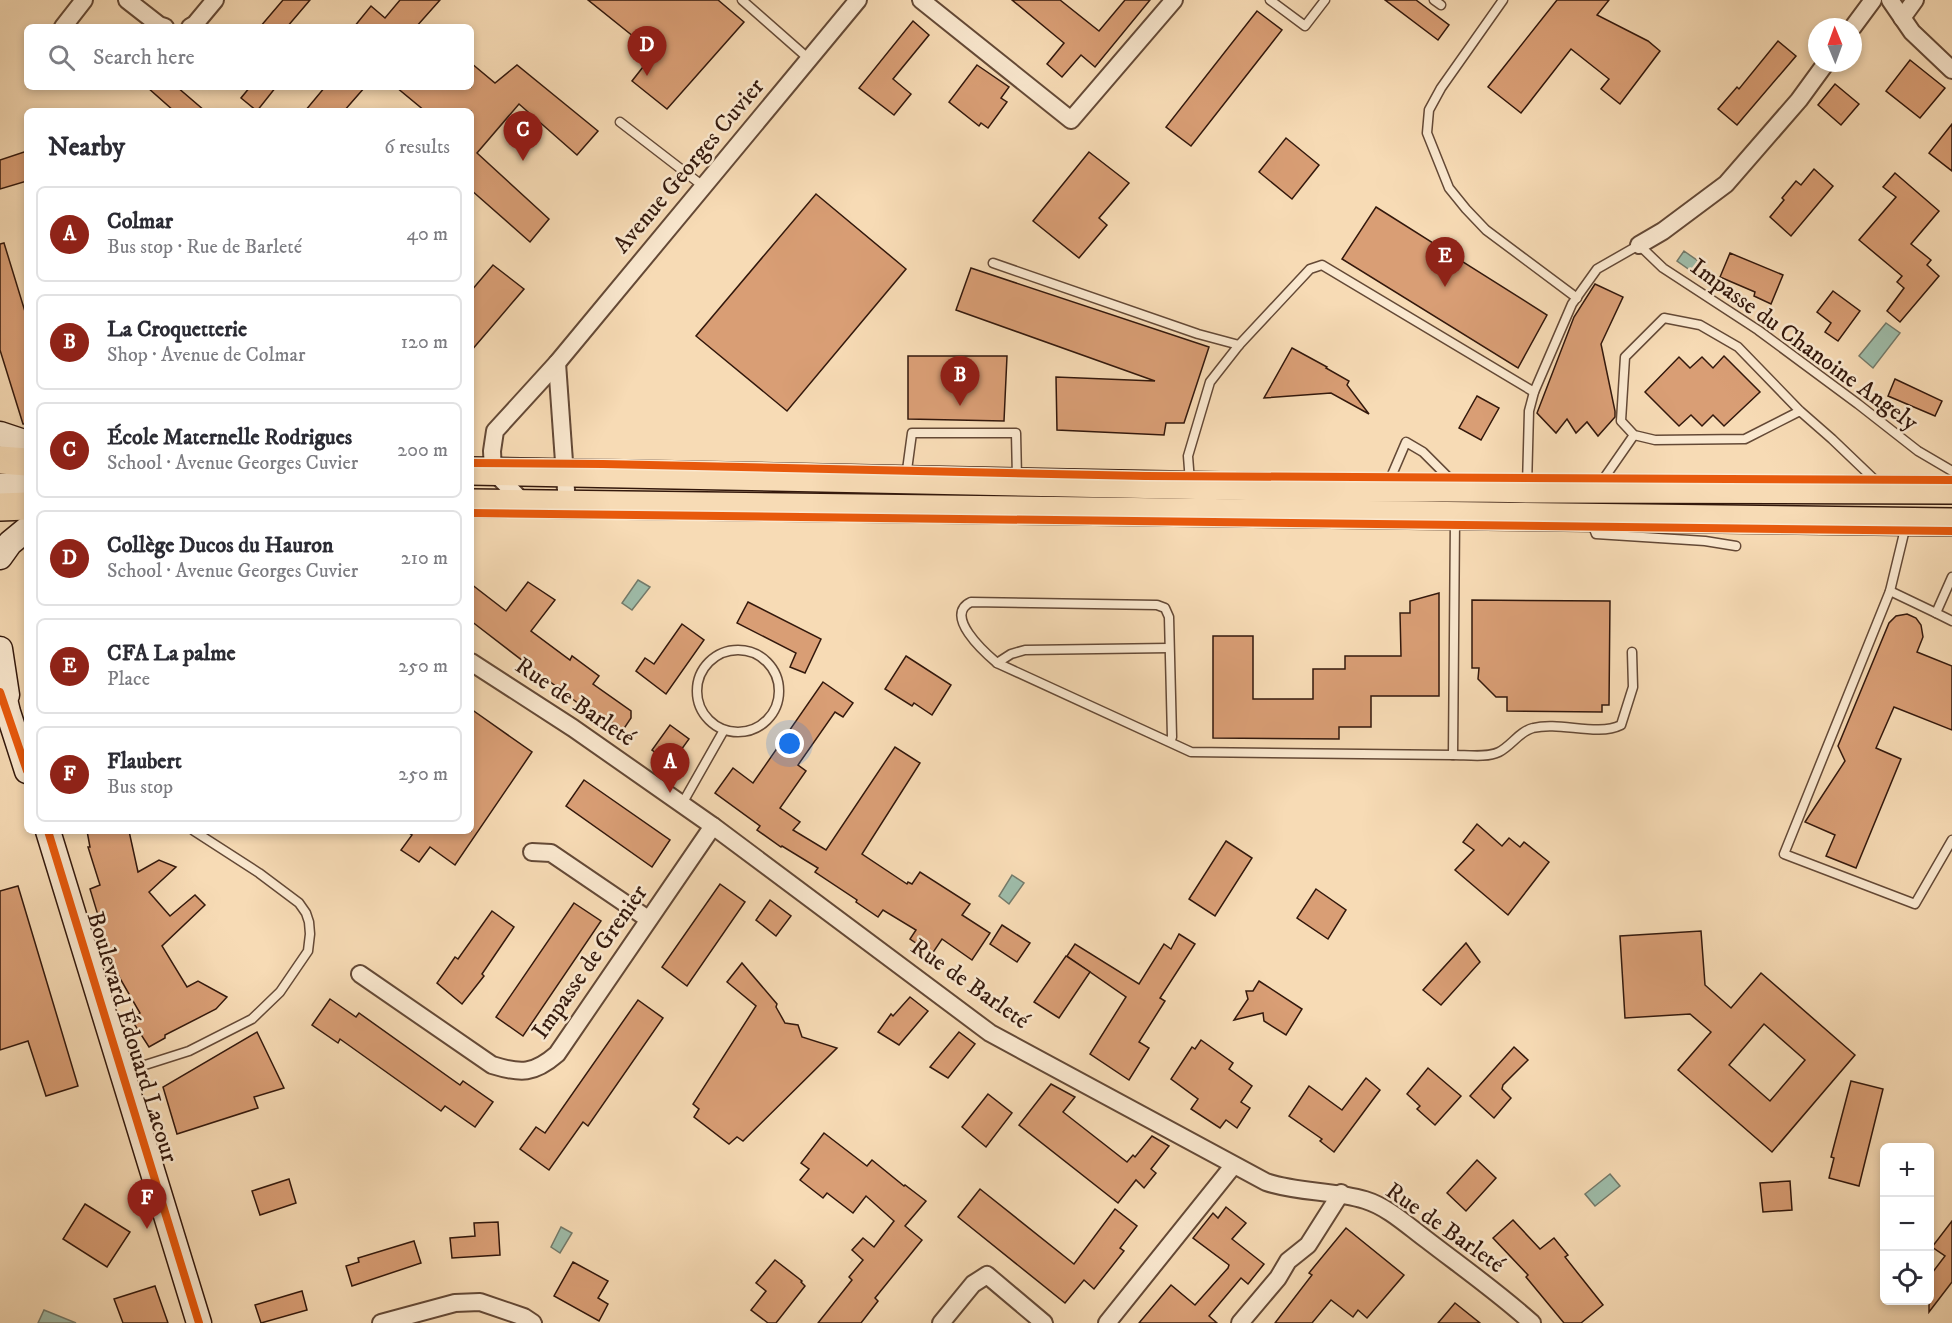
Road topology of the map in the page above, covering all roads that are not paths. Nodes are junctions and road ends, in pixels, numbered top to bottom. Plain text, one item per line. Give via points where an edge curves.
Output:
1 (84, 0) edge
2 (127, 0) edge
3 (215, 0) edge
4 (742, 0) edge
5 (858, 0) edge
6 (921, 0) edge
7 (1174, 0) edge
8 (1270, 0) edge
9 (1325, 0) edge
10 (1503, 0) edge
11 (1873, 0) edge
12 (1890, 0) edge
13 (1915, 0) edge
14 (1860, 18) edge
15 (1902, 18) junction
16 (65, 24) edge
17 (158, 24) edge
18 (195, 24) edge
19 (809, 59) junction
20 (1952, 70) edge
21 (1819, 72) edge
22 (620, 122) dead end
23 (703, 186) junction
24 (1639, 245) junction
25 (993, 263) dead end
26 (1577, 298) junction
27 (1239, 345) junction
28 (557, 363) junction
29 (1534, 392) junction
30 (1800, 411) junction
31 (0, 434) edge
32 (1634, 435) junction
33 (24, 442) edge
34 (0, 460) edge
35 (24, 462) edge
36 (482, 471) edge
37 (1952, 471) edge
38 (565, 473) junction
39 (897, 478) junction
40 (1017, 481) junction
41 (1190, 485) junction
42 (0, 486) edge
43 (24, 486) edge
44 (1456, 487) junction
45 (1386, 488) junction
46 (1527, 489) junction
47 (1597, 489) junction
48 (1885, 490) junction
49 (1952, 490) edge
50 (474, 503) edge
51 (524, 503) junction
52 (567, 504) junction
53 (24, 506) edge
54 (0, 507) edge
55 (1455, 516) junction
56 (1590, 518) junction
57 (1906, 521) junction
58 (1952, 522) edge
59 (24, 531) edge
60 (1736, 546) dead end
61 (0, 557) edge
62 (1952, 577) edge
63 (1890, 591) junction
64 (1936, 613) junction
65 (1952, 621) edge
66 (1170, 648) junction
67 (0, 650) edge
68 (1632, 652) dead end
69 (997, 663) junction
70 (474, 664) edge
71 (0, 678) edge
72 (6, 716) edge
73 (724, 730) junction
74 (1170, 742) junction
75 (1453, 755) junction
76 (24, 763) edge
77 (682, 804) junction
78 (713, 826) junction
79 (49, 834) edge
80 (199, 834) edge
81 (1952, 840) edge
82 (532, 852) dead end
83 (648, 919) junction
84 (360, 974) dead end
85 (122, 1072) junction
86 (1233, 1166) junction
87 (1341, 1193) junction
88 (1522, 1320) edge
89 (200, 1323) edge
90 (381, 1323) edge
91 (533, 1323) edge
92 (941, 1323) edge
93 (1044, 1323) edge
94 (1107, 1323) edge
95 (1240, 1323) edge

1 - 16 street
2 - 17 street
3 - 18 street
4 - 19 lane
5 - 19 street, Avenue Georges Cuvier
6 - 7 street via 1071,120
8 - 9 lane via 1305,26
10 - 26 lane via 1441,88 1429,110 1427,133 1449,188 1466,209 1486,230
11 - 14 street
12 - 15 street
13 - 15 street
15 - 20 street
19 - 23 street, Avenue Georges Cuvier
21 - 24 street via 1726,184
22 - 23 lane
23 - 28 street, Avenue Georges Cuvier
24 - 26 lane via 1597,269
24 - 37 lane, Impasse du Chanoine Angely via 1663,268 1768,338 1918,451
25 - 27 lane
26 - 29 lane
27 - 29 lane via 1310,269 1322,265
27 - 41 lane via 1209,382 1188,456
28 - 36 street, Avenue Georges Cuvier via 495,431 492,451
28 - 38 street
29 - 46 lane via 1529,411
30 - 32 lane via 1745,439 1655,440
30 - 32 lane via 1738,347 1700,325 1664,318 1625,357 1621,421
30 - 48 lane
31 - 33 main road
32 - 47 lane
34 - 35 main road
36 - 38 main road
36 - 51 street
38 - 39 main road
38 - 52 street
39 - 40 main road
39 - 40 lane via 907,470 912,433 1016,433
40 - 41 main road
41 - 45 main road
42 - 43 main road
44 - 45 main road
44 - 45 lane via 1423,452 1406,442
44 - 46 main road
46 - 47 main road
47 - 48 main road
48 - 49 main road
50 - 51 main road
51 - 52 main road
52 - 55 main road
53 - 54 main road
55 - 56 main road
55 - 75 lane
56 - 57 main road
56 - 60 lane via 1596,534
57 - 58 main road
57 - 63 lane
59 - 61 main road
62 - 64 lane
63 - 64 lane
63 - 81 lane via 1784,854 1915,904
64 - 65 lane
66 - 69 lane via 1025,650
66 - 69 lane via 1169,617 1166,608 1156,605 964,605 962,620 970,635
66 - 74 lane
67 - 72 main road
68 - 75 lane via 1633,687 1621,725 1612,729 1532,728 1492,755
69 - 74 lane
70 - 77 street, Rue de Barleté
71 - 72 main road
72 - 76 main road
73 - 73 lane via 751,731 764,724 779,701 776,674 757,654 730,650 707,663 699,675 697,702 712,724
73 - 77 lane
74 - 75 lane via 1191,752
77 - 78 street, Rue de Barleté
78 - 83 street, Impasse de Grenier
78 - 86 street, Rue de Barleté via 990,1032
79 - 85 main road, Boulevard Édouard Lacour
80 - 85 lane via 299,903 309,922 308,951 280,992 252,1019 189,1051
82 - 83 street via 551,853
83 - 84 street, Impasse de Grenier via 557,1054 534,1070 513,1072 492,1065
85 - 89 main road, Boulevard Édouard Lacour
86 - 87 street, Rue de Barleté via 1280,1187
86 - 94 street
87 - 88 street, Rue de Barleté via 1392,1214
87 - 95 street via 1308,1245 1288,1261
90 - 91 street via 455,1303 480,1302
92 - 93 street via 973,1284 987,1275

